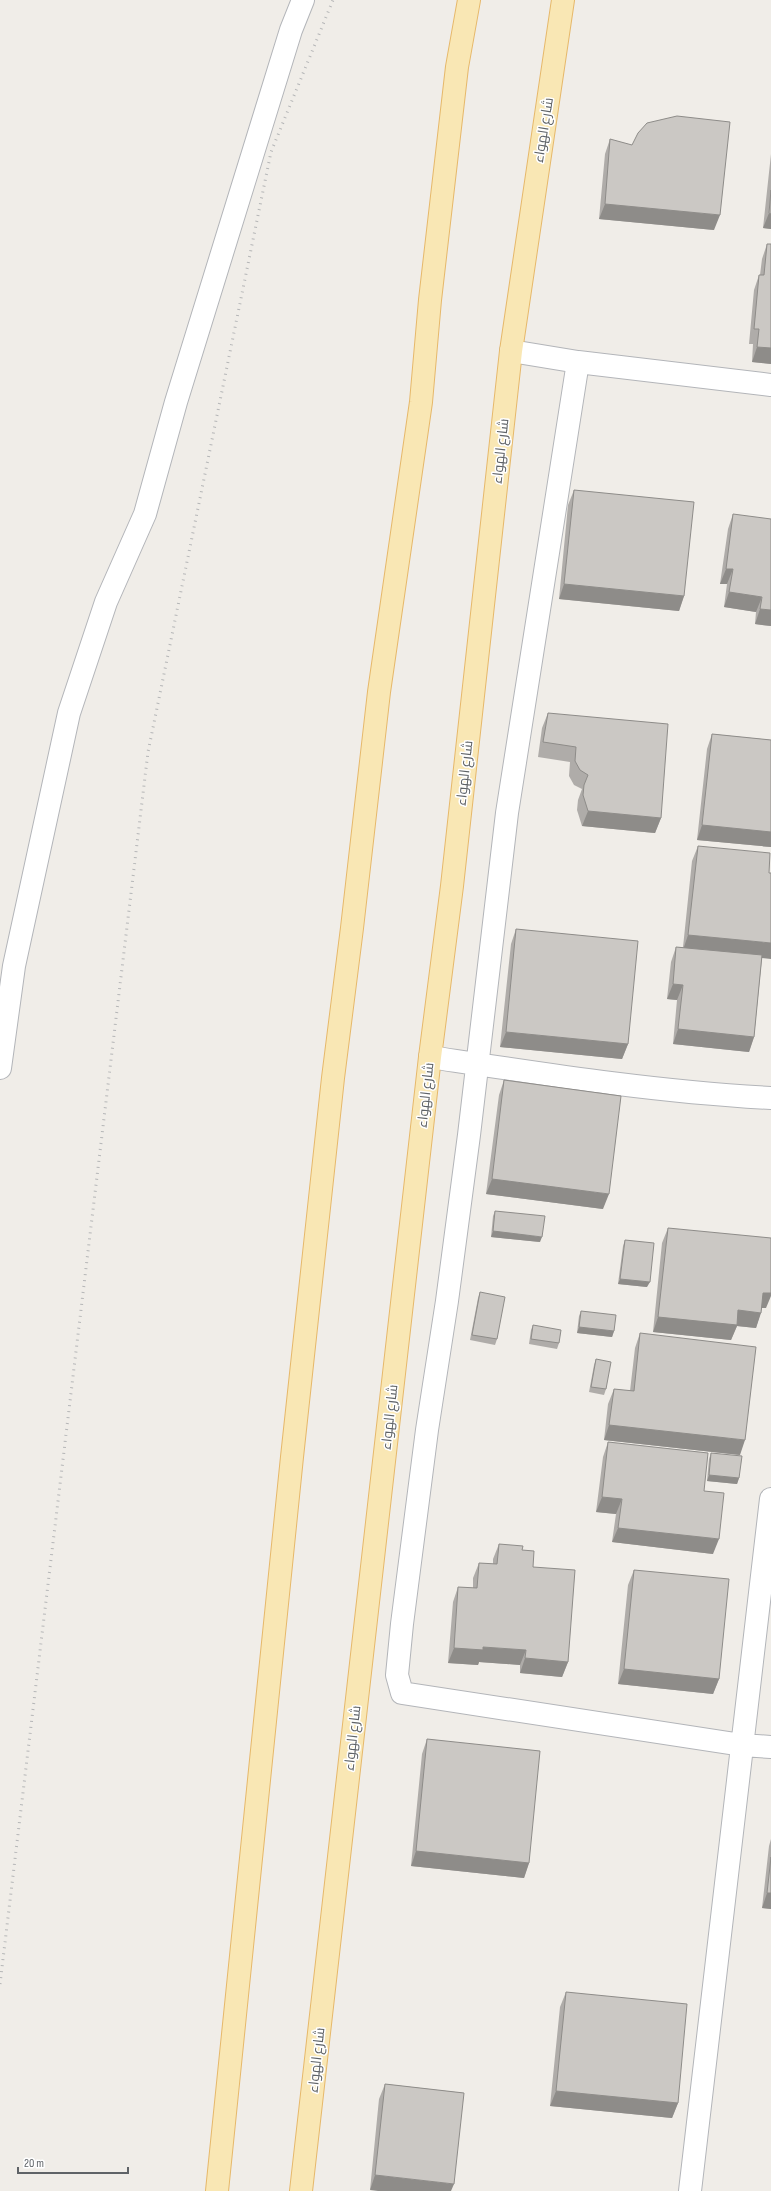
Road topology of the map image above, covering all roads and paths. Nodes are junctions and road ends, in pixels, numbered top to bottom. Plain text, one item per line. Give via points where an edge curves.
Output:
1 (303, 0) edge
2 (469, 0) edge
3 (563, 0) edge
4 (511, 351) junction
5 (578, 362) junction
6 (771, 385) edge
7 (430, 1057) junction
8 (476, 1064) junction
9 (0, 1068) edge
10 (771, 1098) edge
11 (771, 1499) edge
12 (742, 1745) junction
13 (771, 1747) edge
14 (217, 2191) edge
15 (301, 2191) edge
16 (690, 2191) edge

1 - 9 street via 291,30 176,402 145,514 106,602 69,713 14,966
2 - 14 main road via 456,66 421,402 379,692 333,1078 289,1480
3 - 4 main road, شارع الهواء
4 - 5 street
4 - 7 main road, شارع الهواء via 452,886
5 - 6 street
5 - 8 street via 507,813
7 - 8 street
7 - 15 main road, شارع الهواء
8 - 10 street via 615,1085 722,1096
8 - 12 street via 469,1135 402,1624 397,1675 402,1693
11 - 12 street
12 - 13 street
12 - 16 street

